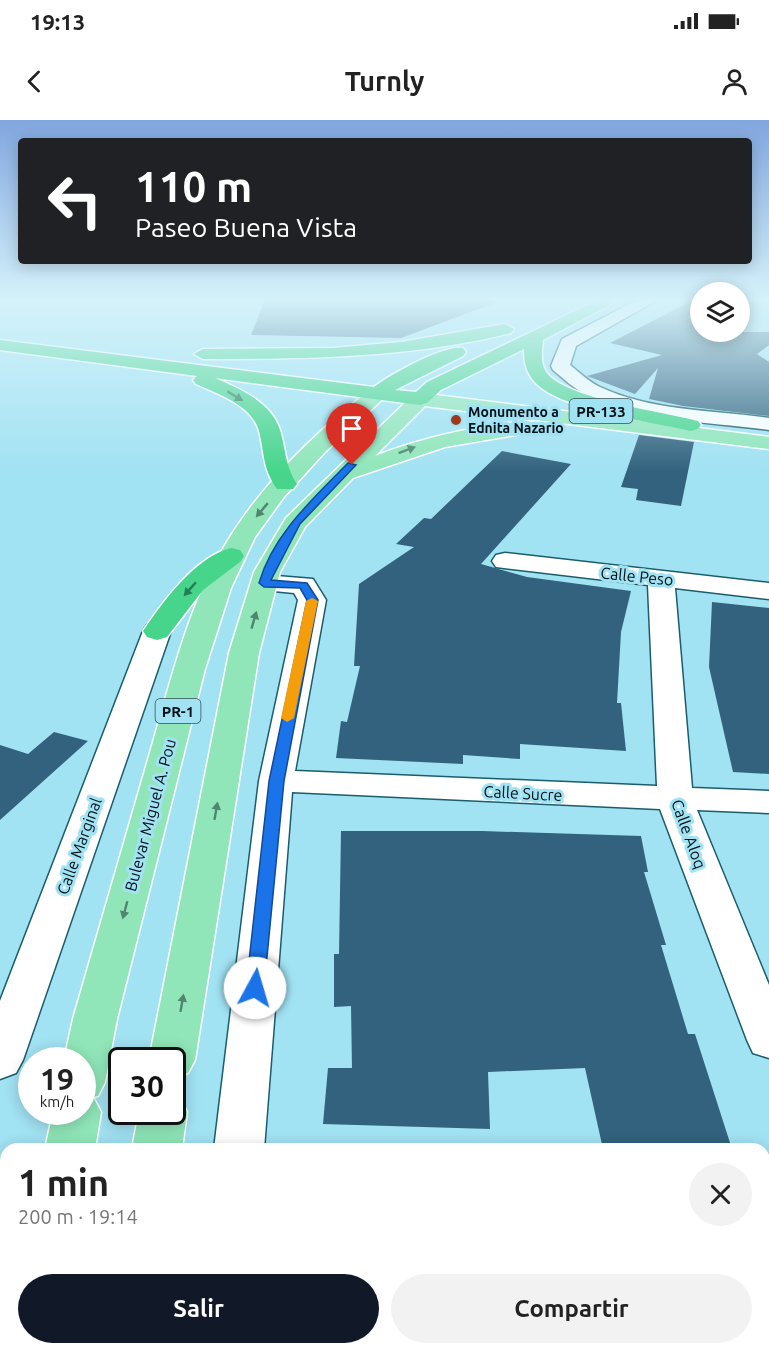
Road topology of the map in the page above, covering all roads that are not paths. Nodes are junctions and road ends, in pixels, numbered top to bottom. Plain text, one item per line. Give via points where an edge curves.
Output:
1 (121, 357) edge
2 (148, 357) edge
3 (282, 357) edge
4 (449, 357) edge
5 (484, 357) edge
6 (532, 357) edge
7 (563, 357) edge
8 (178, 362) junction
9 (385, 388) junction
10 (427, 392) junction
11 (769, 424) edge
12 (689, 429) junction
13 (769, 436) edge
14 (769, 444) edge
15 (334, 482) junction
16 (285, 484) junction
17 (231, 556) junction
18 (505, 561) dead end
19 (661, 579) junction
20 (264, 583) junction
21 (769, 591) edge
22 (157, 631) joint
23 (276, 781) junction
24 (675, 800) junction
25 (769, 802) edge
26 (769, 1040) edge
27 (90, 1047) edge
28 (174, 1047) edge
29 (0, 1060) edge
30 (74, 1125) edge
31 (161, 1125) edge
32 (71, 1143) edge
33 (158, 1143) edge
34 (240, 1143) edge

1 - 8 highway
2 - 8 highway
3 - 8 highway
4 - 9 highway
5 - 10 highway
6 - 12 highway via 538,375 547,384 573,397
7 - 11 street via 560,366 592,390 615,398
8 - 9 highway
8 -> 16 highway via 257,410 269,428 273,466
9 - 10 highway
9 - 16 main road, Bulevar Miguel A. Pou / PR-1 via 334,431
10 - 12 main road, PR-133
10 - 15 main road
12 - 13 main road, PR-133
12 - 14 main road, PR-133
15 -> 12 main road via 413,447 482,431 530,427 639,435
15 - 20 main road via 296,523
16 -> 17 main road, Bulevar Miguel A. Pou / PR-1 via 258,514
17 -> 22 highway via 193,584
17 -> 27 main road, Bulevar Miguel A. Pou / PR-1 via 184,686
18 - 19 street, Calle Peso
19 - 21 street, Calle Peso
19 - 24 street, Calle Aloq
20 - 23 street via 303,585 312,600
28 -> 20 main road via 244,653
22 - 29 street, Calle Marginal
23 - 24 street, Calle Sucre
23 - 34 street
24 - 25 street, Calle Sucre
24 - 26 street, Calle Aloq
30 - 32 main road
31 - 33 main road

